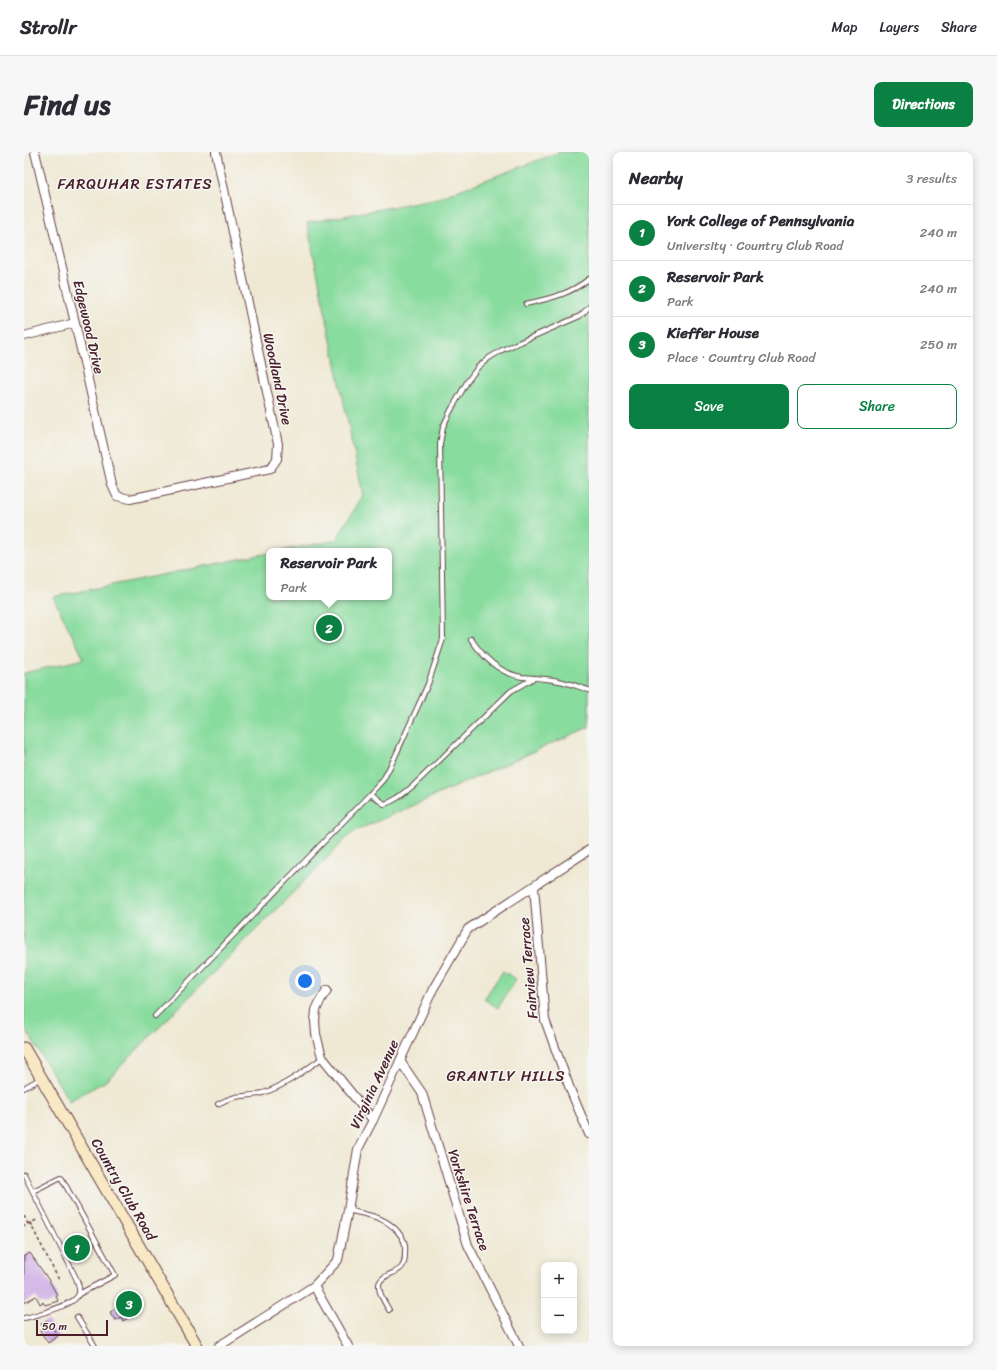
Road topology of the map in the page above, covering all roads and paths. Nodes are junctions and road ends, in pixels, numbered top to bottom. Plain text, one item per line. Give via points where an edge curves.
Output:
1 (35, 152) edge
2 (216, 152) edge
3 (589, 279) edge
4 (526, 304) dead end
5 (589, 306) edge
6 (76, 322) junction
7 (24, 336) edge
8 (130, 498) joint
9 (471, 639) dead end
10 (534, 678) junction
11 (589, 690) edge
12 (370, 794) junction
13 (589, 850) edge
14 (534, 887) junction
15 (327, 990) dead end
16 (155, 1016) dead end
17 (24, 1048) edge
18 (322, 1057) junction
19 (400, 1061) junction
20 (41, 1078) junction
21 (24, 1088) edge
22 (218, 1104) dead end
23 (373, 1120) junction
24 (589, 1134) edge
25 (24, 1174) edge
26 (33, 1191) junction
27 (348, 1210) junction
28 (24, 1216) edge
29 (40, 1218) dead end
30 (29, 1224) junction
31 (24, 1226) edge
32 (60, 1282) dead end
33 (314, 1286) junction
34 (79, 1294) junction
35 (389, 1310) dead end
36 (78, 1317) dead end
37 (24, 1318) edge
38 (96, 1346) edge
39 (197, 1346) edge
40 (219, 1346) edge
41 (348, 1346) edge
42 (519, 1346) edge

1 - 6 street, Edgewood Drive
2 - 8 street, Woodland Drive via 278,444 277,459 270,469
3 - 4 lane via 563,295
5 - 12 lane via 580,316 566,324 531,337 489,358 478,367 443,427 440,444 443,639 428,684 394,759 383,780
6 - 7 street
6 - 8 street, Edgewood Drive via 112,485 117,496
9 - 10 lane via 491,663 504,672
10 - 11 lane via 560,681
10 - 12 lane via 511,691 401,796 384,804
12 - 16 lane
13 - 14 street, Virginia Avenue
14 - 19 street, Virginia Avenue via 468,929 433,989
14 - 24 street, Fairview Terrace via 545,1020
15 - 18 street via 316,1010 315,1021
17 - 20 main road, Country Club Road
18 - 22 lane via 275,1088 262,1093 235,1096
18 - 23 street
19 - 23 street, Virginia Avenue
19 - 42 street, Yorkshire Terrace via 422,1093 468,1245
20 - 21 lane
20 - 39 main road, Country Club Road
23 - 27 street, Virginia Avenue via 358,1149
25 - 26 lane
26 - 34 lane via 79,1285
26 - 34 lane via 61,1177 115,1275
27 - 33 street, Virginia Avenue via 338,1260
27 - 35 lane via 385,1220 396,1229 404,1242 403,1266 383,1278 379,1286
28 - 30 path
29 - 30 path
30 - 31 path
30 - 32 path
33 - 40 street, Virginia Avenue
33 - 41 street
34 - 37 lane via 75,1300 67,1304
36 - 38 lane

